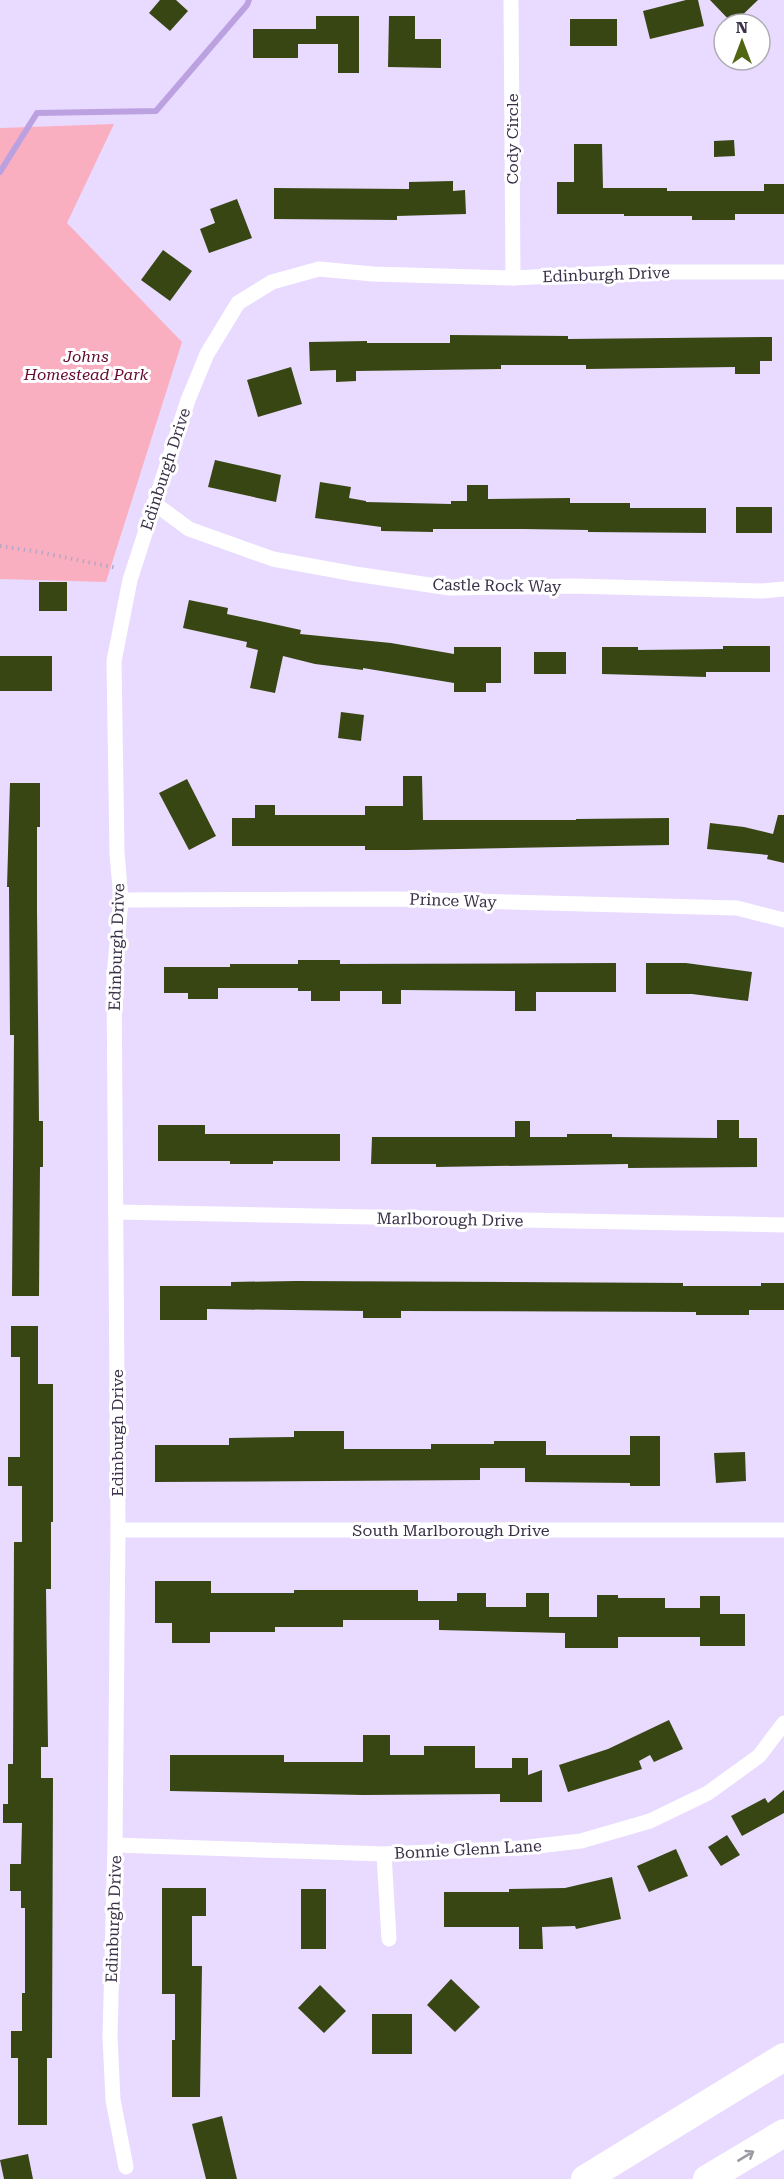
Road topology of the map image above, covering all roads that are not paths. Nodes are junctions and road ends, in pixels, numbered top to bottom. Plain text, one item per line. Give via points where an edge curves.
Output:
1 (511, 0) edge
2 (784, 272) edge
3 (513, 278) junction
4 (154, 503) junction
5 (784, 589) edge
6 (121, 900) junction
7 (784, 920) edge
8 (116, 1212) junction
9 (784, 1225) edge
10 (118, 1530) junction
11 (784, 1530) edge
12 (784, 1723) edge
13 (115, 1845) junction
14 (384, 1854) junction
15 (389, 1939) dead end
16 (784, 2046) edge
17 (784, 2057) edge
18 (784, 2133) edge
19 (126, 2167) dead end
20 (588, 2177) edge
21 (707, 2179) edge

1 - 3 street, Cody Circle
2 - 3 street, Edinburgh Drive via 634,272
3 - 4 street, Edinburgh Drive via 319,269 272,282 238,303 207,354
4 - 5 street, Castle Rock Way via 189,529 273,559 450,588
4 - 6 street, Edinburgh Drive via 132,571 114,661
6 - 7 street, Prince Way via 398,899 737,908
6 - 8 street, Edinburgh Drive via 114,976
8 - 9 street, Marlborough Drive
8 - 10 street, Edinburgh Drive
10 - 11 street, South Marlborough Drive
10 - 13 street, Edinburgh Drive
12 - 14 street, Bonnie Glenn Lane via 759,1756 708,1792 650,1821 581,1841
13 - 14 street, Bonnie Glenn Lane
13 - 19 street, Edinburgh Drive via 110,2037 113,2100
14 - 15 street
16 - 20 highway
17 - 20 highway
21 -> 18 highway

